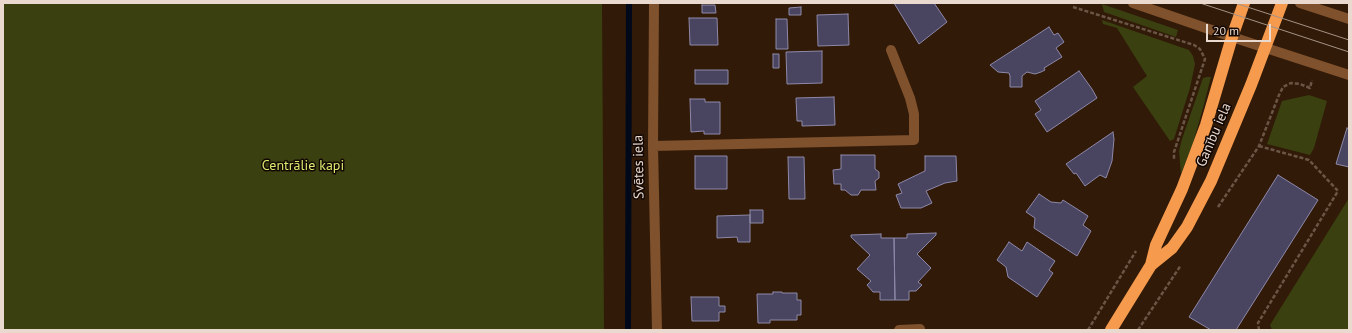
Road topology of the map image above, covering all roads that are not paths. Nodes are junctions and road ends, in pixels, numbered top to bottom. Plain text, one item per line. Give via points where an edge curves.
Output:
1 (654, 3) edge
2 (1133, 3) edge
3 (1244, 3) edge
4 (1282, 3) edge
5 (1300, 3) edge
6 (1349, 19) edge
7 (1232, 37) junction
8 (1264, 47) junction
9 (891, 50) dead end
10 (1349, 75) edge
11 (653, 146) junction
12 (1151, 265) junction
13 (657, 330) edge
14 (899, 330) edge
15 (920, 330) edge
16 (1111, 330) edge

1 - 11 street, Svētes iela
2 - 7 street
3 - 7 highway, Ganību iela
4 - 8 highway, Ganību iela
5 - 6 street
7 - 8 street
7 - 12 highway, Ganību iela via 1206,125 1182,189 1156,245
8 - 10 street
8 - 12 highway, Ganību iela via 1252,85 1211,181 1187,227 1172,248
9 - 11 street via 910,98 914,114 914,140
11 - 13 street, Svētes iela
12 - 16 highway, Ganību iela
14 - 15 street

